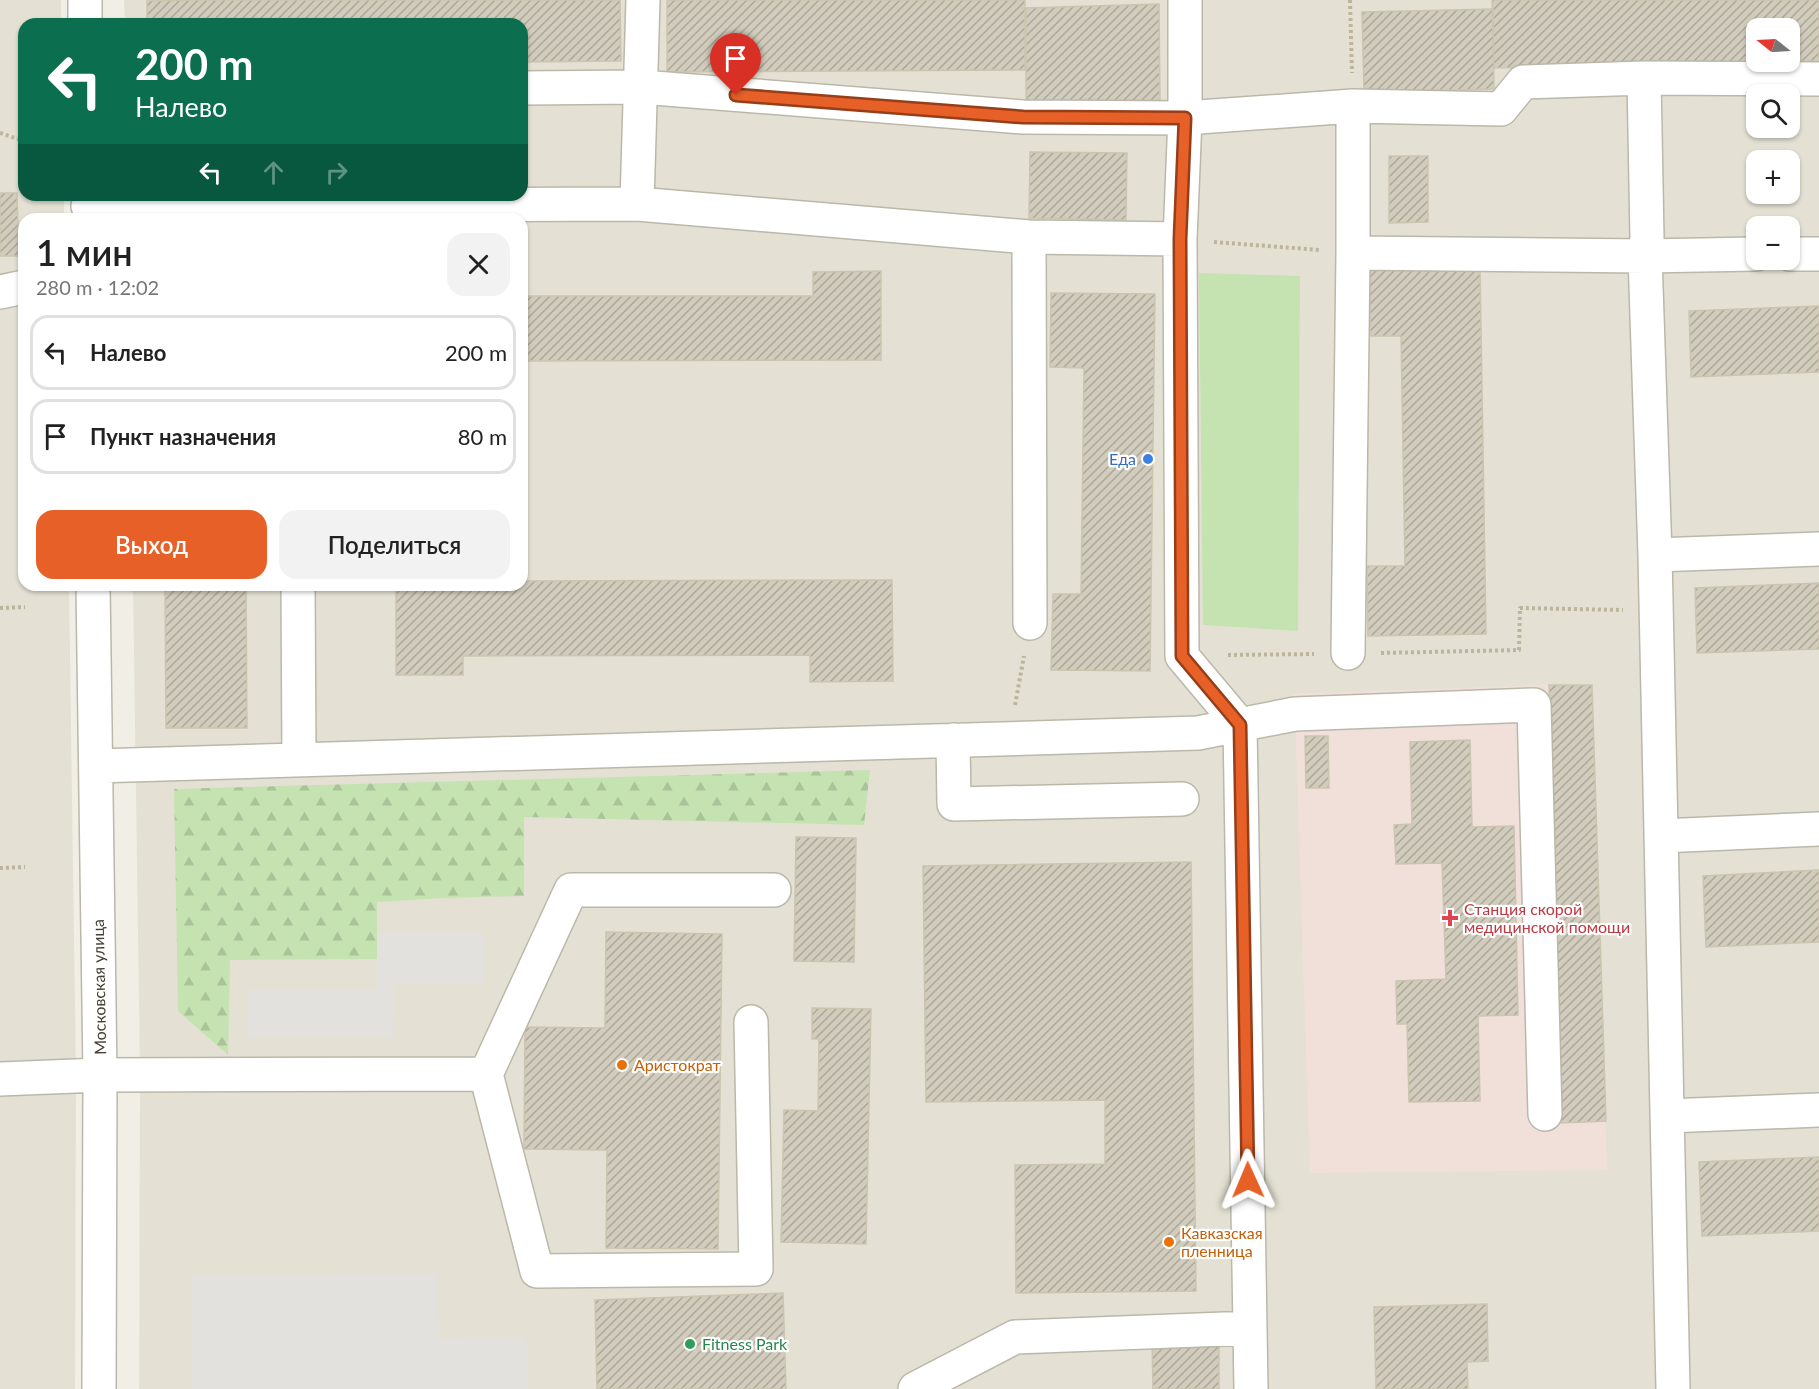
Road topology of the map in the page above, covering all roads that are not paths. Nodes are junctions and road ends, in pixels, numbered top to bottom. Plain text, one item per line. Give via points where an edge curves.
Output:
1 (85, 0) edge
2 (643, 0) edge
3 (1185, 0) edge
4 (85, 18) edge
5 (1644, 78) junction
6 (1819, 79) edge
7 (641, 87) junction
8 (528, 88) edge
9 (1353, 106) junction
10 (1185, 118) junction
11 (225, 201) edge
12 (256, 201) edge
13 (637, 204) junction
14 (88, 206) edge
15 (295, 212) edge
16 (1029, 237) junction
17 (1180, 239) junction
18 (1353, 253) junction
19 (1746, 254) edge
20 (1800, 254) edge
21 (1819, 254) edge
22 (1645, 256) junction
23 (18, 288) edge
24 (0, 292) edge
25 (1819, 549) edge
26 (1655, 555) junction
27 (93, 591) edge
28 (298, 591) edge
29 (1029, 623) road end
30 (1348, 653) dead end
31 (1240, 725) junction
32 (953, 740) junction
33 (300, 759) junction
34 (96, 766) junction
35 (1182, 799) dead end
36 (1819, 829) edge
37 (1661, 836) junction
38 (774, 890) dead end
39 (751, 1022) dead end
40 (486, 1074) junction
41 (100, 1075) junction
42 (0, 1079) edge
43 (1819, 1110) edge
44 (1545, 1114) dead end
45 (1667, 1116) junction
46 (1250, 1328) junction
47 (99, 1389) edge
48 (915, 1389) edge
49 (1251, 1389) edge
50 (1673, 1389) edge

1 - 4 street
2 - 7 street
3 - 10 street
5 - 6 street
5 - 9 street via 1522,82 1501,109
5 - 22 street
7 - 8 street
7 - 10 street via 1023,117
7 - 13 street
9 - 10 street
9 - 18 street
10 - 17 street
11 - 14 street
12 - 15 street
13 - 15 street
13 - 16 street
16 - 17 street
16 - 29 street
17 - 31 street via 1182,656
18 - 22 street
18 - 30 street
19 - 22 street
20 - 21 street
22 - 26 street
23 - 24 street
25 - 26 street
26 - 37 street
27 - 34 street, Московская улица
28 - 33 street
31 - 32 street via 1198,733
31 - 44 street via 1295,714 1533,705
31 - 46 street
32 - 33 street
32 - 35 street via 954,804
33 - 34 street
34 - 41 street, Московская улица
36 - 37 street
37 - 45 street
38 - 40 street via 571,890
39 - 40 street via 756,1269 537,1271
40 - 41 street
41 - 42 street
41 - 47 street, Московская улица
43 - 45 street
45 - 50 street
46 - 48 street via 1015,1337
46 - 49 street

